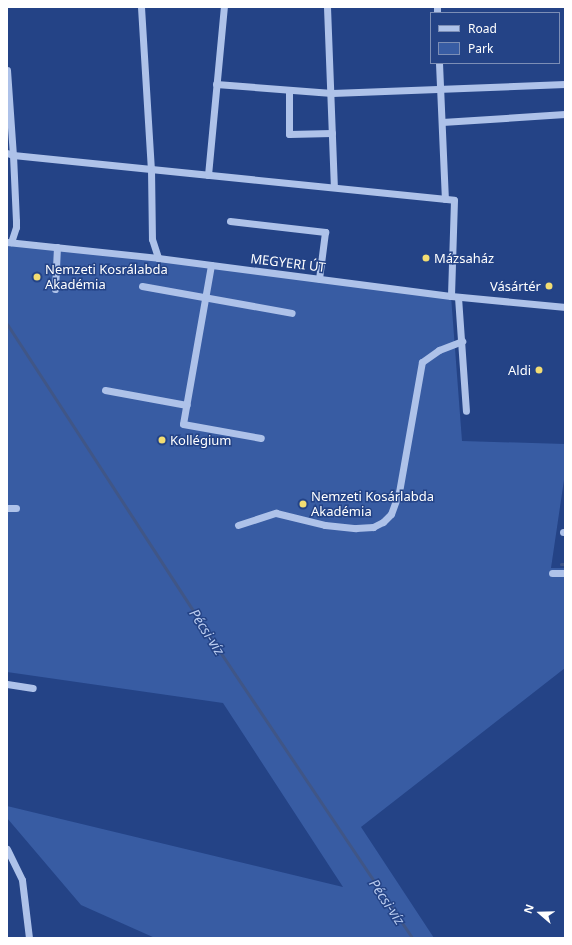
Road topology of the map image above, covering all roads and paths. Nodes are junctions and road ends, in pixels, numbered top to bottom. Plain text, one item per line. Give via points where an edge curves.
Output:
1 (140, 7) edge
2 (224, 7) edge
3 (327, 7) edge
4 (440, 64) edge
5 (7, 70) edge
6 (216, 84) junction
7 (565, 84) edge
8 (441, 89) junction
9 (290, 90) junction
10 (332, 93) junction
11 (565, 114) edge
12 (442, 122) junction
13 (332, 133) junction
14 (10, 154) edge
15 (151, 169) junction
16 (208, 175) junction
17 (334, 188) junction
18 (445, 199) junction
19 (230, 221) dead end
20 (9, 242) edge
21 (57, 247) junction
22 (158, 258) junction
23 (211, 265) junction
24 (319, 279) junction
25 (142, 286) dead end
26 (54, 289) dead end
27 (454, 296) junction
28 (205, 298) junction
29 (565, 307) edge
30 (292, 314) dead end
31 (462, 341) junction
32 (105, 390) dead end
33 (187, 405) junction
34 (466, 411) dead end
35 (260, 438) dead end
36 (7, 508) edge
37 (16, 508) dead end
38 (238, 525) dead end
39 (552, 573) dead end
40 (565, 573) edge
41 (7, 684) edge
42 (33, 688) dead end
43 (7, 849) edge
44 (29, 938) edge

1 - 15 street
2 - 6 street
3 - 10 street
4 - 8 street
5 - 14 street
6 - 9 street
6 - 16 street
7 - 8 street
8 - 10 street
8 - 12 street
9 - 10 street
9 - 13 street via 289,134
10 - 13 street
11 - 12 street
12 - 18 street
13 - 17 street
14 - 15 street
14 - 20 street via 16,227
15 - 16 street
15 - 22 street via 152,239
16 - 17 street
17 - 18 street
18 - 27 street via 454,200
19 - 24 street via 325,232
20 - 21 street, MEGYERI ÚT
21 - 22 street, MEGYERI ÚT
21 - 26 street
22 - 23 street, MEGYERI ÚT
23 - 24 street, MEGYERI ÚT
23 - 28 street
24 - 27 street, MEGYERI ÚT
25 - 28 street
27 - 29 street, MEGYERI ÚT
27 - 31 street
28 - 30 street
28 - 33 street
31 - 34 street
31 - 38 street via 439,350 422,362 399,492 391,514 384,522 373,527 356,528 325,525 276,513
32 - 33 street
33 - 35 street via 183,424
36 - 37 street
39 - 40 street
41 - 42 street
43 - 44 street via 22,880

